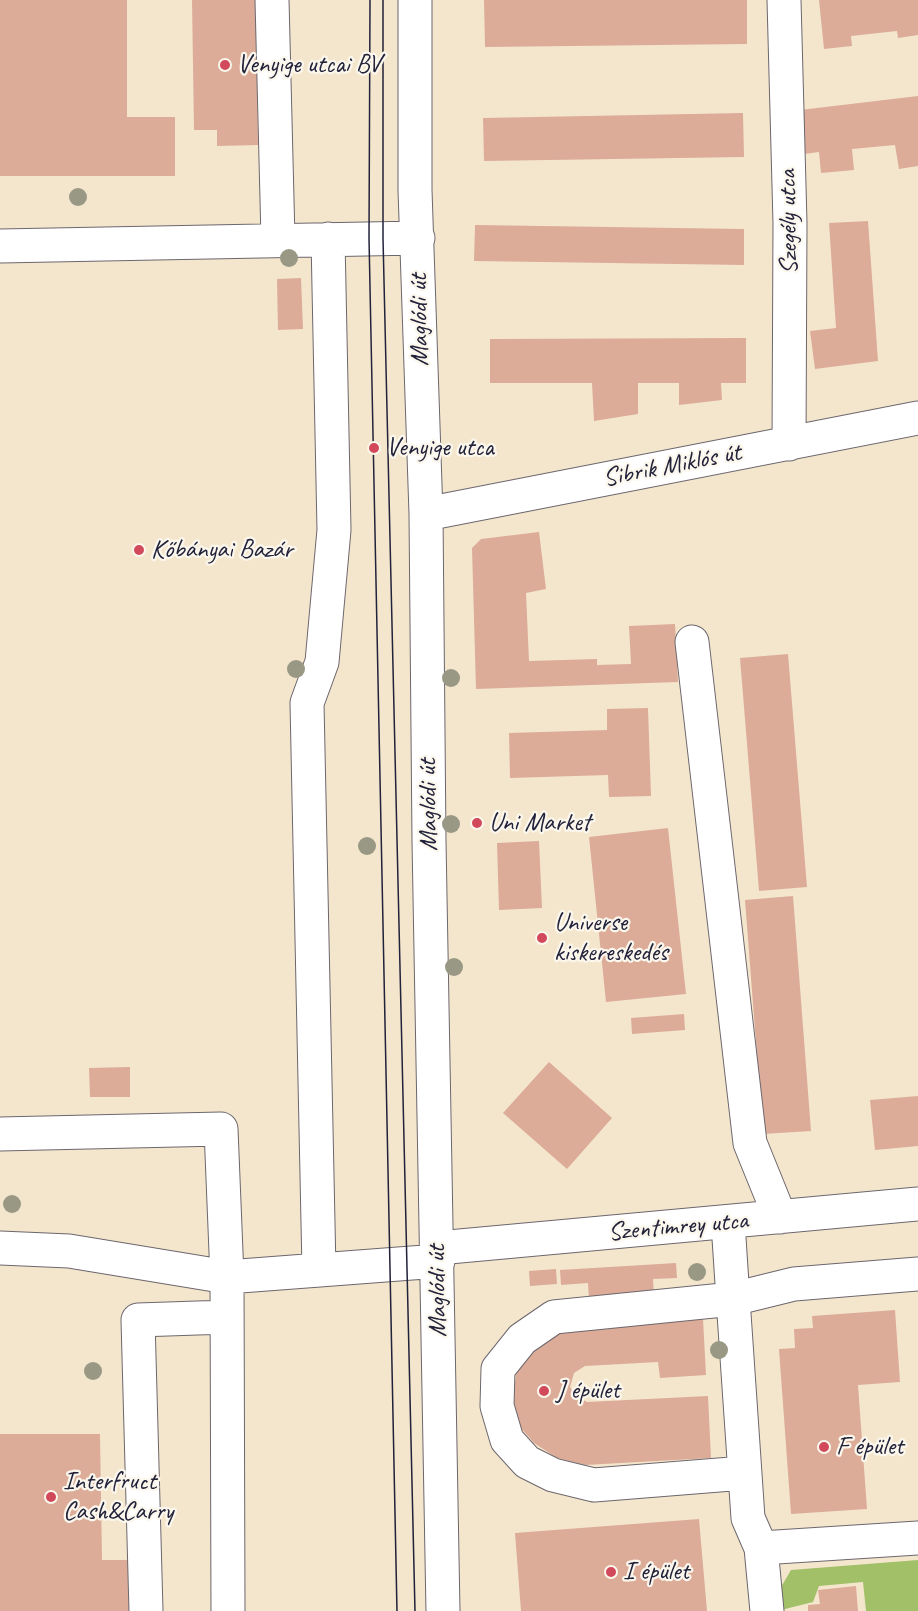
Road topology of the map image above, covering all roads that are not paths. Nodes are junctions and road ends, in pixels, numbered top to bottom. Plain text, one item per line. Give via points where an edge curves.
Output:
1 (272, 0) edge
2 (415, 0) edge
3 (784, 0) edge
4 (418, 238) junction
5 (328, 239) junction
6 (278, 240) junction
7 (0, 246) edge
8 (918, 417) edge
9 (789, 444) junction
10 (426, 514) junction
11 (692, 642) dead end
12 (0, 1134) edge
13 (918, 1204) edge
14 (780, 1217) junction
15 (728, 1223) junction
16 (0, 1248) edge
17 (438, 1255) junction
18 (319, 1270) junction
19 (918, 1274) edge
20 (227, 1277) junction
21 (734, 1299) junction
22 (227, 1317) junction
23 (744, 1473) junction
24 (918, 1538) edge
25 (761, 1548) junction
26 (146, 1611) edge
27 (228, 1611) edge
28 (443, 1611) edge
29 (768, 1611) edge

1 - 6 street
2 - 4 street, Maglódi út
3 - 9 street, Szegély utca via 790,223
4 - 5 street
4 - 10 street, Maglódi út
5 - 6 street
5 - 18 street via 334,530 322,662 307,703
6 - 7 street
8 - 9 street, Sibrik Miklós út
9 - 10 street, Sibrik Miklós út
10 - 17 street, Maglódi út
11 - 14 street via 750,1143
12 - 20 street via 221,1129
13 - 14 street, Szentimrey utca
14 - 15 street, Szentimrey utca
15 - 17 street, Szentimrey utca
15 - 21 street
16 - 20 street, Szentimrey utca via 69,1251
17 - 18 street, Szentimrey utca
17 - 28 street, Maglódi út
18 - 20 street, Szentimrey utca
19 - 21 street via 794,1284
20 - 22 street
21 - 23 street
21 - 23 street via 554,1317 522,1339 498,1369 497,1406 507,1440 527,1462 553,1475 594,1485
22 - 26 street via 138,1320
22 - 27 street
23 - 25 street via 748,1518
24 - 25 street
25 - 29 street

